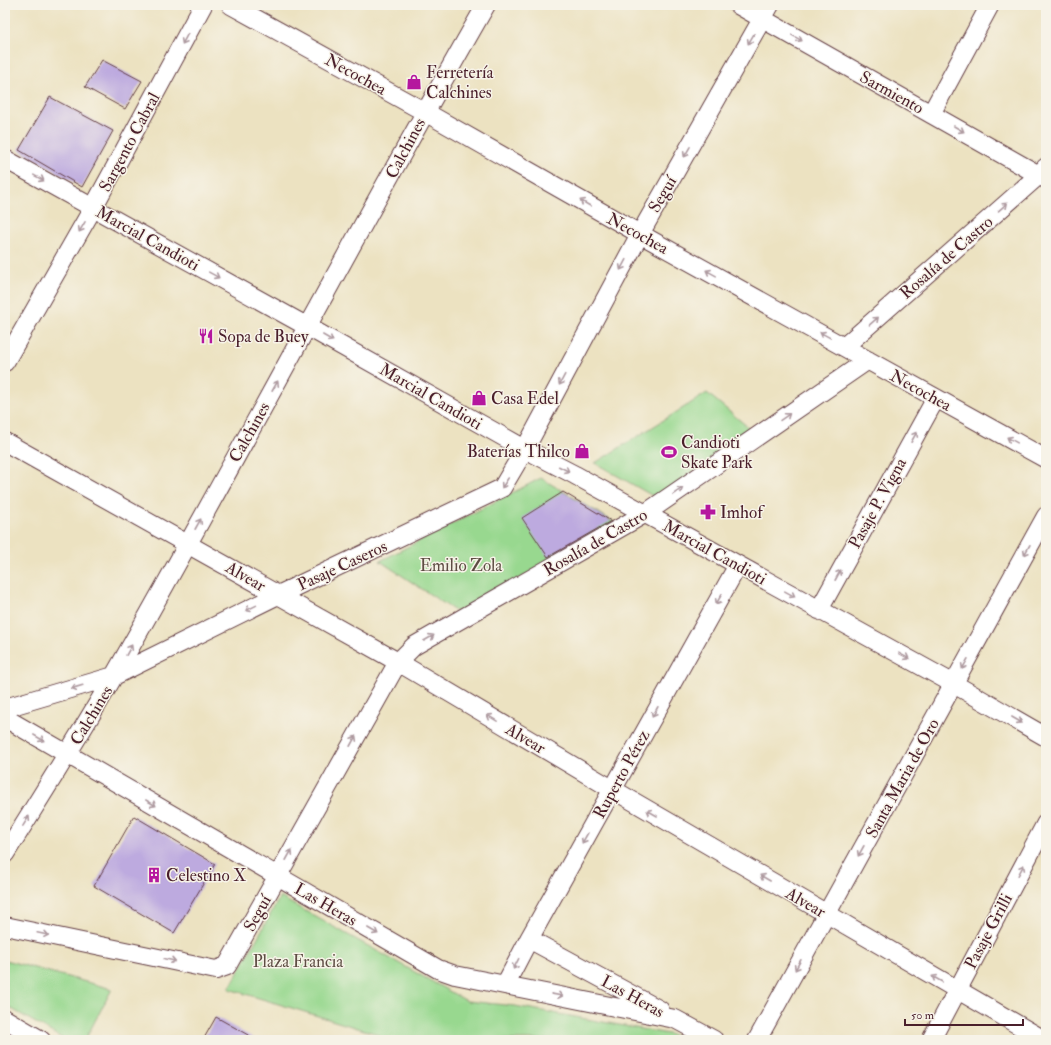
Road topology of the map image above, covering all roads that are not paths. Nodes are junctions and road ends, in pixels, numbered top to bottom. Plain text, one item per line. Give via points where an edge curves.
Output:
1 (203, 5) edge
2 (231, 5) edge
3 (486, 5) edge
4 (738, 5) edge
5 (990, 5) edge
6 (766, 12) edge
7 (425, 112) junction
8 (931, 114) junction
9 (5, 159) edge
10 (1044, 174) edge
11 (94, 208) junction
12 (640, 234) junction
13 (308, 326) junction
14 (845, 346) junction
15 (868, 360) junction
16 (5, 362) edge
17 (936, 398) junction
18 (5, 442) edge
19 (525, 449) junction
20 (1046, 458) edge
21 (646, 514) junction
22 (1046, 516) edge
23 (188, 543) junction
24 (738, 565) junction
25 (278, 595) junction
26 (819, 610) junction
27 (398, 662) junction
28 (114, 676) junction
29 (954, 684) junction
30 (5, 708) edge
31 (5, 718) edge
32 (1046, 737) edge
33 (67, 754) junction
34 (612, 789) junction
35 (1046, 823) edge
36 (5, 854) edge
37 (277, 876) junction
38 (826, 914) junction
39 (5, 926) edge
40 (529, 939) junction
41 (505, 985) junction
42 (957, 990) junction
43 (5, 1019) edge
44 (675, 1019) junction
45 (41, 1040) edge
46 (714, 1040) edge
47 (757, 1040) edge
48 (931, 1040) edge
49 (1044, 1040) edge

1 -> 11 street, Sargento Cabral
2 - 7 street, Necochea
3 - 7 street, Calchines
4 - 6 street, Sarmiento
5 - 8 street
6 -> 8 street, Sarmiento
6 -> 12 street, Seguí
12 -> 7 street, Necochea
7 - 13 street, Calchines
8 -> 10 street, Sarmiento
9 -> 11 street, Marcial Candioti
14 -> 10 street, Rosalía de Castro
11 -> 13 street, Marcial Candioti
11 -> 16 street, Sargento Cabral
14 -> 12 street, Necochea
12 -> 19 street, Seguí
13 -> 19 street, Marcial Candioti
23 -> 13 street, Calchines
14 - 15 street, Necochea
15 - 17 street, Necochea
21 -> 15 street, Rosalía de Castro
20 -> 17 street, Necochea
26 -> 17 street, Pasaje P. Vigna
18 - 23 street, Alvear
19 -> 21 street, Marcial Candioti
19 -> 25 street, Pasaje Caseros via 502,488
21 - 24 street, Marcial Candioti
27 -> 21 street, Rosalía de Castro via 414,646
22 -> 29 street, Santa Maria de Oro
23 - 25 street, Alvear
28 -> 23 street, Calchines
24 -> 26 street, Marcial Candioti
24 -> 34 street, Ruperto Pérez
25 - 27 street, Alvear
25 -> 28 street, Pasaje Caseros
26 -> 29 street, Marcial Candioti
34 -> 27 street, Alvear
37 -> 27 street, Seguí
28 -> 30 street, Pasaje Caseros
28 - 33 street, Calchines
29 -> 32 street, Marcial Candioti
29 -> 38 street, Santa Maria de Oro
31 -> 33 street, Las Heras
36 -> 33 street, Calchines
33 -> 37 street, Las Heras
38 -> 34 street, Alvear
34 -> 40 street, Ruperto Pérez
42 -> 35 street, Pasaje Grilli
39 -> 37 street, Seguí via 216,970 227,966
37 -> 41 street, Las Heras via 438,969
42 -> 38 street, Alvear
38 -> 47 street, Santa Maria de Oro
40 -> 41 street, Ruperto Pérez
40 - 44 street, Las Heras
41 -> 44 street, Las Heras
42 - 48 street, Pasaje Grilli
42 - 49 street, Alvear
43 - 45 street
44 - 46 street, Las Heras

